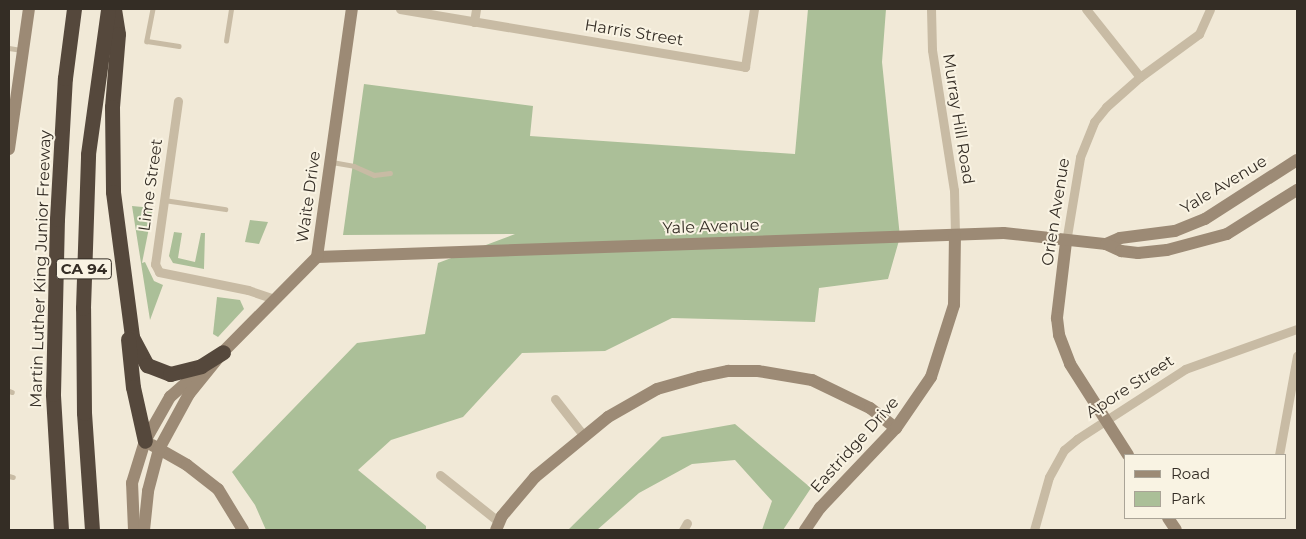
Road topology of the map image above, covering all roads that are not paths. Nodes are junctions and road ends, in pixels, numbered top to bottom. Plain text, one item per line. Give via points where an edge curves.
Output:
1 (29, 9) edge
2 (74, 9) edge
3 (108, 9) edge
4 (114, 9) edge
5 (153, 9) edge
6 (231, 9) edge
7 (352, 9) edge
8 (400, 9) edge
9 (476, 9) edge
10 (754, 9) edge
11 (931, 9) edge
12 (1086, 9) edge
13 (1210, 9) edge
14 (474, 22) junction
15 (226, 41) dead end
16 (179, 46) dead end
17 (9, 48) edge
18 (23, 50) junction
19 (1140, 77) junction
20 (178, 101) dead end
21 (10, 126) edge
22 (9, 149) edge
23 (1297, 160) edge
24 (331, 162) junction
25 (390, 173) dead end
26 (1297, 190) edge
27 (164, 200) junction
28 (225, 208) dead end
29 (955, 235) junction
30 (1066, 242) junction
31 (1106, 244) junction
32 (317, 257) junction
33 (274, 299) junction
34 (126, 304) junction
35 (1297, 329) edge
36 (223, 352) junction
37 (1297, 356) edge
38 (555, 400) dead end
39 (1105, 419) junction
40 (896, 428) junction
41 (584, 436) junction
42 (146, 441) junction
43 (159, 450) junction
44 (1127, 454) edge
45 (1279, 454) edge
46 (440, 475) dead end
47 (1169, 519) edge
48 (497, 526) edge
49 (61, 530) edge
50 (92, 530) edge
51 (134, 530) edge
52 (144, 530) edge
53 (243, 530) edge
54 (805, 530) edge
55 (1034, 530) edge
56 (1176, 530) edge

1 - 18 main road
2 - 49 highway, Martin Luther King Junior Freeway / CA 94 via 65,78 57,218 53,394
3 - 50 highway, CA 94 via 88,154 83,308 84,414
4 - 34 highway via 118,34 110,146
5 - 16 lane via 147,41
6 - 15 lane
7 - 24 main road, Waite Drive
8 - 14 street, Harris Street
9 - 14 street
10 - 14 street, Harris Street via 746,67
11 - 29 street, Murray Hill Road via 932,50 954,190
12 - 19 street
13 - 19 street, Orien Avenue via 1199,34
17 - 18 lane
18 - 21 main road
19 - 30 street, Orien Avenue via 1106,107 1087,138 1080,157
20 - 27 street, Lime Street
21 - 22 main road
23 - 31 main road, Yale Avenue via 1205,219 1175,231 1120,238
24 - 25 lane via 354,166 374,175
24 - 32 main road, Waite Drive
26 - 31 main road, Yale Avenue via 1227,234 1167,250 1138,253 1120,251
27 - 28 lane
27 - 33 street, Lime Street via 155,264 159,272 248,290
29 - 30 main road, Yale Avenue via 1004,233
29 - 32 main road, Yale Avenue
29 - 40 main road, Eastridge Drive via 957,271 948,333 931,377
30 - 31 main road, Yale Avenue
30 - 39 main road, Orien Avenue via 1057,318 1059,336 1070,364
32 - 33 main road, Waite Drive
33 - 36 main road, Waite Drive
34 - 36 highway via 138,353 147,365 158,371 185,372
34 - 42 highway via 133,388
35 - 39 street, Apore Street via 1185,369
36 - 42 main road, Waite Drive via 170,397
36 - 43 main road, Waite Drive via 190,394
37 - 45 street
38 - 41 street
39 - 44 main road, Orien Avenue
39 - 55 street, Apore Street via 1064,450 1048,481
40 - 41 main road via 870,408 812,380 758,371 728,371 657,389 608,417
40 - 54 main road, Eastridge Drive via 820,508
41 - 48 main road via 535,477
42 - 43 main road
42 - 51 main road, Waite Drive via 132,483
43 - 52 main road, Waite Drive via 148,490
43 - 53 main road via 187,465 218,489
46 - 48 street
47 - 56 main road

